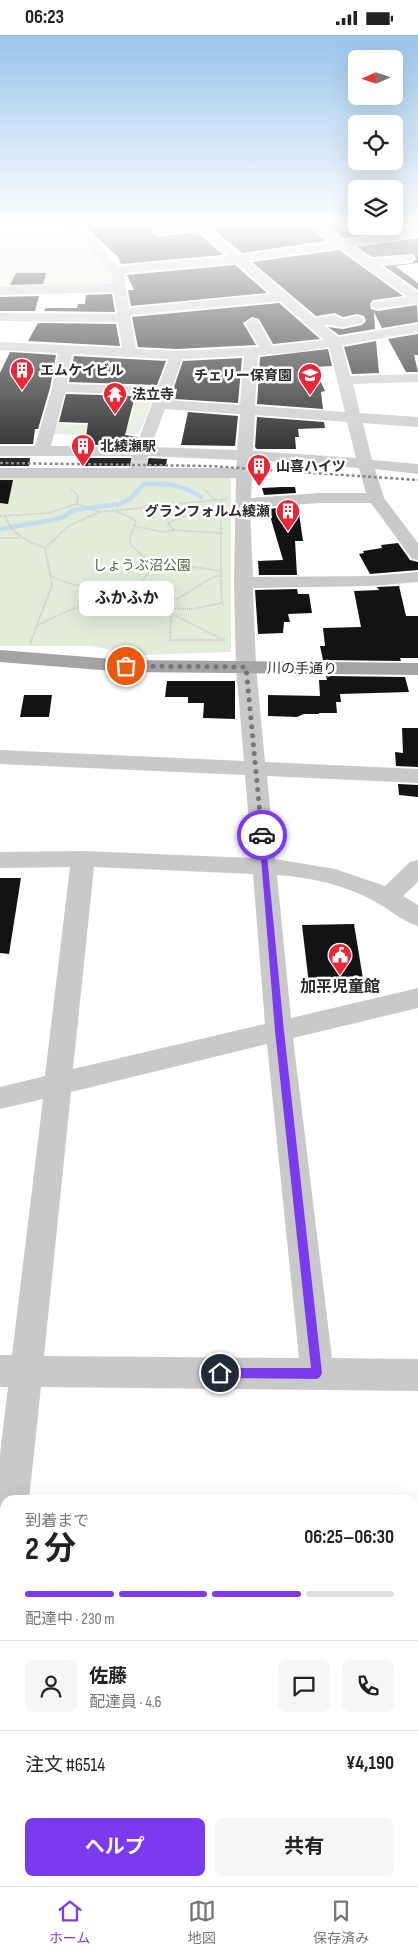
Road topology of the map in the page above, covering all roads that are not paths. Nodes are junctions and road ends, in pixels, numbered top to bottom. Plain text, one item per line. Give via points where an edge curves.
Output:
1 (137, 312) edge
2 (302, 312) edge
3 (124, 315) junction
4 (0, 317) edge
5 (357, 320) dead end
6 (313, 322) junction
7 (252, 323) dead end
8 (418, 328) edge
9 (393, 338) junction
10 (418, 341) edge
11 (336, 342) junction
12 (1, 349) edge
13 (66, 349) junction
14 (267, 349) junction
15 (129, 351) junction
16 (251, 351) junction
17 (177, 355) junction
18 (418, 379) edge
19 (345, 380) junction
20 (58, 388) junction
21 (162, 397) junction
22 (248, 410) junction
23 (355, 418) junction
24 (418, 422) edge
25 (42, 450) junction
26 (0, 452) edge
27 (140, 461) junction
28 (245, 463) junction
29 (365, 463) junction
30 (418, 469) edge
31 (0, 473) edge
32 (273, 474) dead end
33 (351, 479) dead end
34 (371, 481) junction
35 (390, 483) dead end
36 (376, 498) junction
37 (235, 500) junction
38 (417, 552) edge
39 (418, 577) edge
40 (232, 579) junction
41 (0, 656) edge
42 (126, 666) junction
43 (246, 667) junction
44 (418, 669) edge
45 (0, 674) edge
46 (0, 757) edge
47 (255, 768) junction
48 (418, 776) edge
49 (83, 859) junction
50 (0, 860) edge
51 (265, 868) junction
52 (418, 868) edge
53 (389, 897) junction
54 (418, 917) edge
55 (418, 998) edge
56 (280, 1031) junction
57 (58, 1084) junction
58 (0, 1098) edge
59 (13, 1371) edge
60 (317, 1373) junction
61 (418, 1375) edge
62 (12, 1495) edge

1 - 3 street
2 - 6 street
3 - 4 street
3 - 15 street
5 - 6 street
6 - 11 street
7 - 14 street
8 - 9 street
9 - 10 street
9 - 11 street
11 - 14 street
11 - 19 street
12 - 13 street
13 - 15 street via 109,356
13 - 20 street
14 - 16 street
15 - 17 street
16 - 17 street
16 - 22 street
17 - 21 street
18 - 19 street
19 - 23 street
20 - 21 street
20 - 25 street
21 - 22 street
21 - 27 street
22 - 23 street
22 - 28 street
23 - 24 street
23 - 29 street
25 - 26 street
25 - 27 street
26 - 27 street
27 - 28 street
27 - 28 street
27 - 31 street
28 - 29 street
28 - 32 street
28 - 37 street
29 - 30 street
29 - 34 street
33 - 34 street
34 - 35 street
34 - 36 street
36 - 37 street
36 - 38 street
37 - 40 street
39 - 40 street via 371,581
40 - 43 street
41 - 42 main road, 川の手通り
42 - 43 main road, 川の手通り
42 - 45 main road, 川の手通り
43 - 44 main road, 川の手通り
43 - 47 street
46 - 47 street
47 - 48 street
47 - 51 street
49 - 50 street
49 - 51 street
49 - 57 street
51 - 53 street via 330,873
51 - 56 street
52 - 53 street
53 - 54 street
55 - 56 street
56 - 57 street
56 - 60 street
57 - 58 street
57 - 59 street
59 - 60 street
59 - 62 street
60 - 61 street

